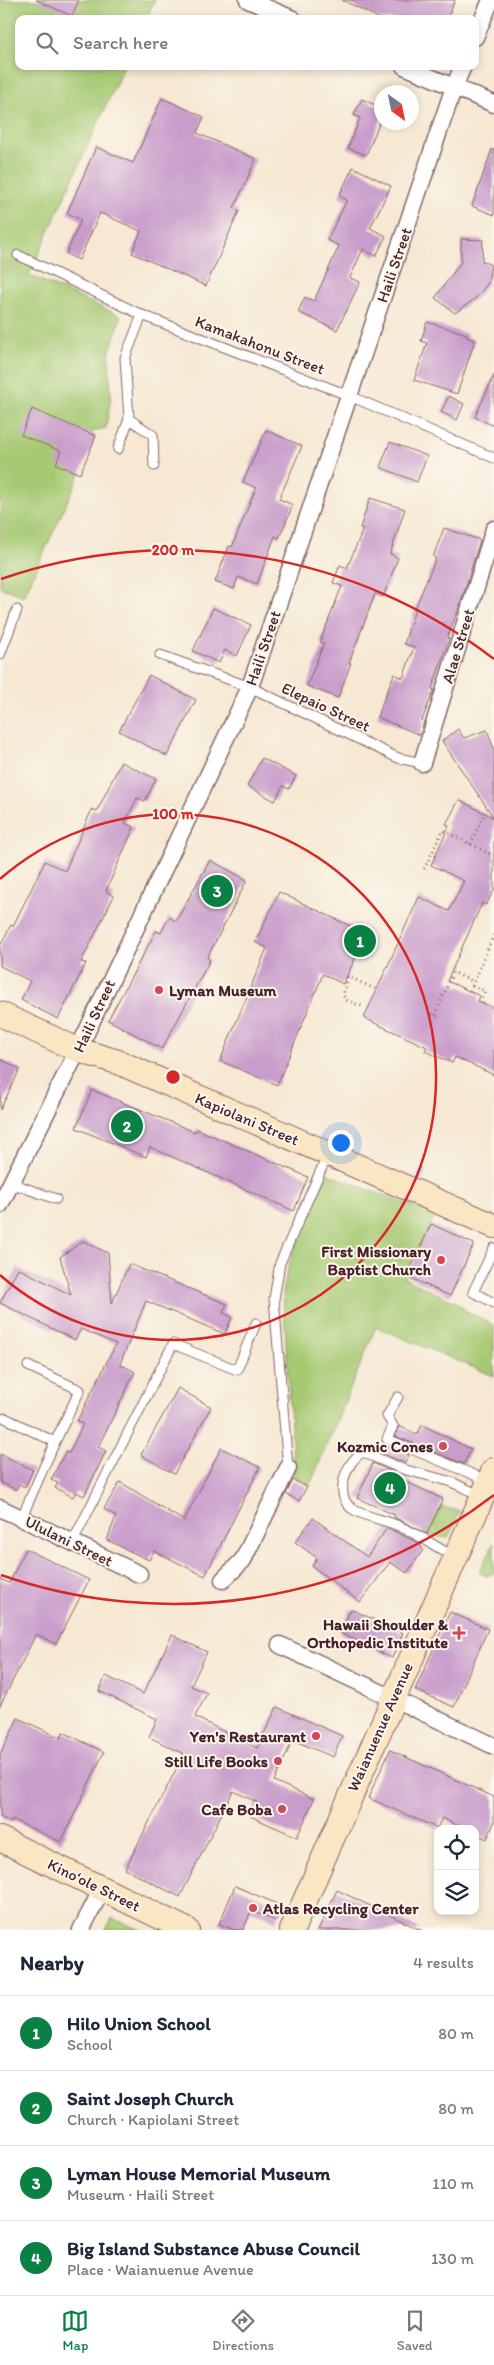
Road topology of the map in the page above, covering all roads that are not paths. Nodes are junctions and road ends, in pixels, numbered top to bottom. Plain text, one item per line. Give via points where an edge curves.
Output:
1 (491, 0) edge
2 (256, 1) edge
3 (285, 15) edge
4 (479, 28) edge
5 (414, 70) edge
6 (461, 70) edge
7 (454, 87) junction
8 (494, 104) edge
9 (18, 255) dead end
10 (142, 315) junction
11 (350, 396) junction
12 (129, 418) junction
13 (118, 449) dead end
14 (494, 458) edge
15 (154, 466) dead end
16 (494, 529) edge
17 (17, 610) dead end
18 (0, 655) edge
19 (160, 655) dead end
20 (250, 687) junction
21 (422, 763) joint
22 (0, 1014) edge
23 (78, 1050) junction
24 (328, 1154) junction
25 (11, 1183) junction
26 (56, 1199) dead end
27 (0, 1205) edge
28 (494, 1226) edge
29 (494, 1248) edge
30 (494, 1303) edge
31 (256, 1324) dead end
32 (28, 1366) dead end
33 (398, 1398) dead end
34 (5, 1418) dead end
35 (55, 1442) junction
36 (288, 1468) joint
37 (489, 1483) edge
38 (0, 1508) edge
39 (21, 1518) junction
40 (72, 1543) junction
41 (455, 1557) junction
42 (138, 1574) dead end
43 (223, 1580) dead end
44 (280, 1645) dead end
45 (392, 1698) junction
46 (494, 1746) edge
47 (0, 1839) edge
48 (102, 1889) junction
49 (81, 1930) edge
50 (187, 1930) edge
51 (292, 1930) edge

1 - 4 street
2 - 3 street
5 - 7 street
6 - 7 street, Haili Street
7 - 8 street
7 - 11 street, Haili Street
9 - 10 lane, Kamakahonu Street
10 - 11 lane, Kamakahonu Street
10 - 12 lane via 125,358
11 - 14 lane, Kamakahonu Street
11 - 20 street, Haili Street
12 - 13 lane
12 - 15 lane via 153,435
16 - 21 street, Alae Street
17 - 18 lane
19 - 20 lane, Elepaio Street
20 - 21 lane, Elepaio Street via 398,758
20 - 23 street, Haili Street
22 - 23 street, Kapiolani Street
23 - 24 street, Kapiolani Street via 118,1062
23 - 25 street, Haili Street
24 - 28 street, Kapiolani Street
24 - 36 lane via 280,1263 274,1299
25 - 26 lane
25 - 27 street, Haili Street
29 - 30 lane via 473,1292
31 - 40 lane via 237,1370 173,1344
32 - 35 lane via 80,1390
33 - 37 lane via 387,1416 393,1426 387,1440
34 - 35 lane
35 - 39 lane
36 - 43 street via 243,1560
37 - 41 street, Waianuenue Avenue
37 - 41 lane via 449,1481 402,1468 363,1452 355,1456 346,1473 342,1486 353,1509 401,1527
38 - 39 street, Ululani Street
39 - 40 street, Ululani Street
40 - 42 street, Ululani Street
41 - 45 street, Waianuenue Avenue
44 - 45 street
45 - 46 street
45 - 51 street, Waianuenue Avenue
47 - 48 street, Kinoʻole Street
48 - 49 street
48 - 50 street, Kinoʻole Street

